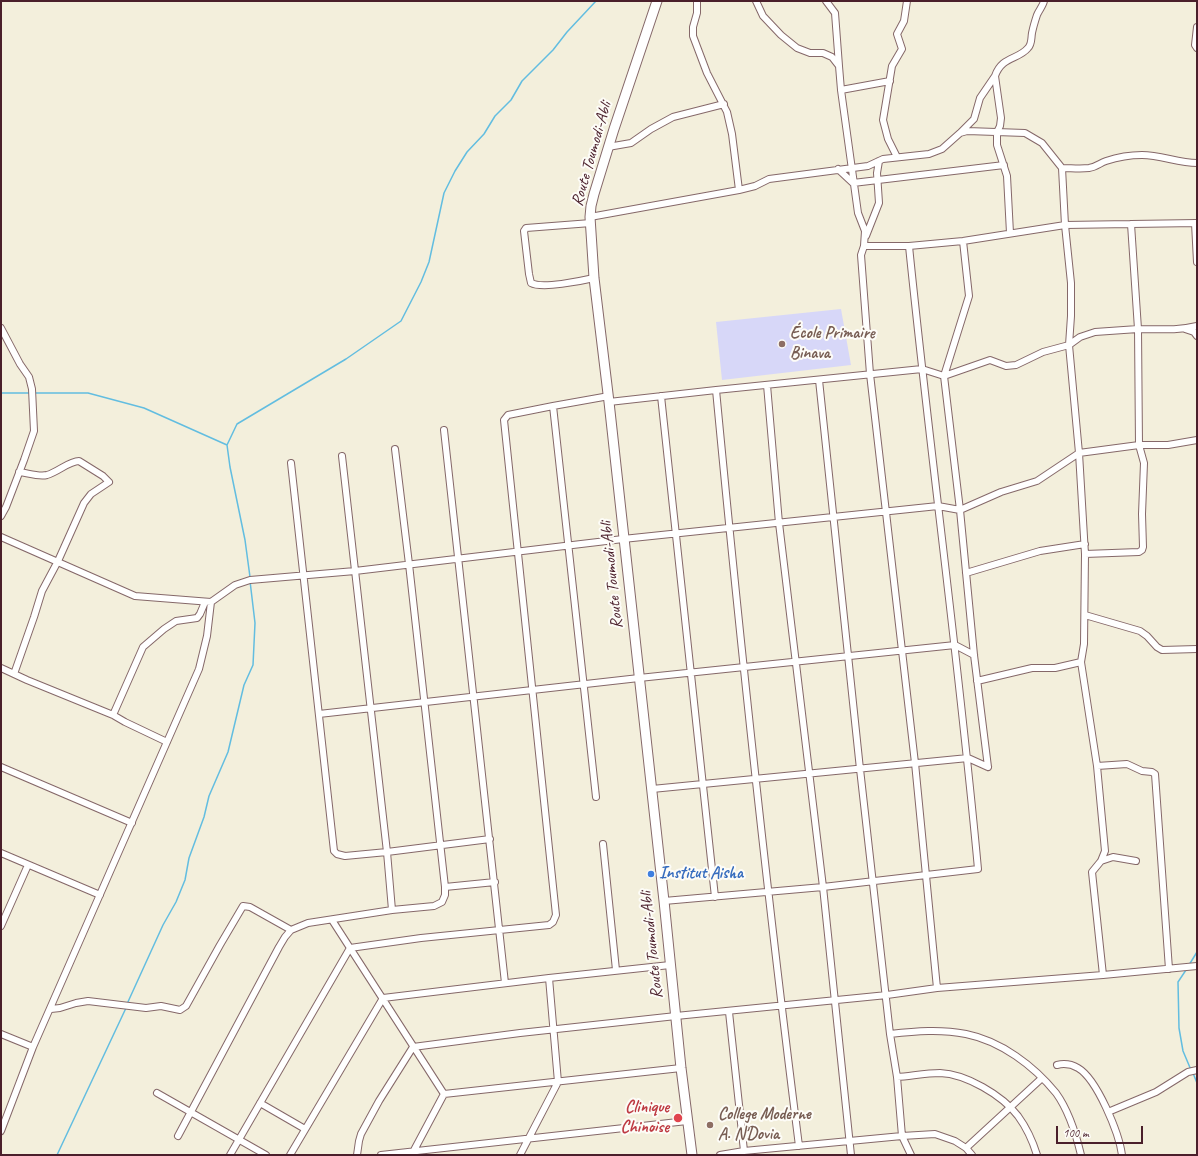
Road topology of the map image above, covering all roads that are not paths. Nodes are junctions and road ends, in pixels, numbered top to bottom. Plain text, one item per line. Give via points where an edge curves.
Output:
1 (657, 1) edge
2 (697, 1) edge
3 (756, 1) edge
4 (826, 1) edge
5 (907, 1) edge
6 (1044, 1) edge
7 (1197, 28) edge
8 (1197, 48) edge
9 (839, 66) junction
10 (995, 76) junction
11 (890, 81) junction
12 (841, 90) junction
13 (724, 104) junction
14 (997, 132) junction
15 (960, 133) junction
16 (608, 147) junction
17 (897, 157) junction
18 (879, 161) junction
19 (1197, 163) edge
20 (1004, 165) junction
21 (851, 168) junction
22 (1062, 168) junction
23 (838, 170) junction
24 (878, 179) junction
25 (853, 183) junction
26 (739, 190) junction
27 (591, 220) junction
28 (1196, 223) edge
29 (1131, 224) junction
30 (1065, 225) junction
31 (1010, 233) junction
32 (866, 236) junction
33 (963, 241) junction
34 (864, 246) junction
35 (909, 246) junction
36 (1197, 262) edge
37 (594, 278) junction
38 (1197, 326) edge
39 (1, 328) edge
40 (1138, 328) junction
41 (1185, 329) junction
42 (1197, 336) edge
43 (1069, 344) junction
44 (922, 369) junction
45 (870, 374) junction
46 (944, 376) junction
47 (820, 380) junction
48 (767, 385) junction
49 (716, 390) junction
50 (661, 396) junction
51 (609, 399) junction
52 (553, 406) junction
53 (444, 430) dead end
54 (1197, 440) edge
55 (1139, 445) junction
56 (395, 449) dead end
57 (1079, 453) junction
58 (342, 456) dead end
59 (291, 463) dead end
60 (19, 472) junction
61 (938, 506) junction
62 (960, 510) junction
63 (886, 511) junction
64 (1, 516) edge
65 (834, 518) junction
66 (779, 523) junction
67 (730, 528) junction
68 (677, 534) junction
69 (1, 537) edge
70 (624, 539) junction
71 (1084, 544) junction
72 (569, 546) junction
73 (517, 552) junction
74 (1085, 554) junction
75 (458, 559) junction
76 (58, 561) junction
77 (409, 564) junction
78 (355, 571) junction
79 (966, 573) junction
80 (304, 576) junction
81 (208, 602) junction
82 (1085, 615) junction
83 (955, 645) junction
84 (1197, 648) edge
85 (902, 651) junction
86 (974, 655) junction
87 (848, 656) junction
88 (796, 662) junction
89 (1081, 662) junction
90 (745, 667) junction
91 (1, 668) edge
92 (692, 672) junction
93 (14, 674) junction
94 (639, 678) junction
95 (978, 681) junction
96 (584, 684) junction
97 (532, 690) junction
98 (474, 697) junction
99 (425, 702) junction
100 (371, 708) junction
101 (113, 714) junction
102 (319, 714) junction
103 (167, 742) junction
104 (968, 758) junction
105 (915, 763) junction
106 (1097, 766) junction
107 (1, 767) edge
108 (860, 769) junction
109 (809, 773) junction
110 (756, 779) junction
111 (704, 784) junction
112 (652, 788) junction
113 (596, 797) dead end
114 (132, 823) junction
115 (490, 840) junction
116 (603, 844) dead end
117 (440, 846) junction
118 (387, 852) junction
119 (1, 854) edge
120 (1101, 861) junction
121 (1136, 861) dead end
122 (28, 865) junction
123 (925, 875) junction
124 (495, 882) junction
125 (874, 882) junction
126 (445, 887) junction
127 (823, 887) junction
128 (769, 891) junction
129 (100, 895) junction
130 (716, 897) junction
131 (664, 901) junction
132 (392, 910) junction
133 (332, 920) junction
134 (1, 926) edge
135 (291, 930) junction
136 (500, 931) junction
137 (350, 948) junction
138 (670, 965) junction
139 (1197, 966) edge
140 (1169, 969) junction
141 (616, 970) junction
142 (1103, 976) junction
143 (549, 978) junction
144 (505, 983) junction
145 (937, 988) junction
146 (887, 995) junction
147 (383, 998) junction
148 (835, 1000) junction
149 (781, 1006) junction
150 (51, 1009) junction
151 (729, 1012) junction
152 (676, 1016) junction
153 (554, 1031) junction
154 (1, 1034) edge
155 (890, 1034) junction
156 (33, 1047) junction
157 (413, 1047) junction
158 (1057, 1065) dead end
159 (681, 1068) junction
160 (1197, 1070) edge
161 (897, 1077) junction
162 (1042, 1078) junction
163 (558, 1082) junction
164 (157, 1094) dead end
165 (444, 1094) junction
166 (260, 1103) junction
167 (1011, 1108) junction
168 (190, 1112) junction
169 (1108, 1112) junction
170 (687, 1121) junction
171 (305, 1129) junction
172 (1, 1131) edge
173 (178, 1136) dead end
174 (902, 1136) junction
175 (529, 1139) junction
176 (238, 1140) junction
177 (850, 1141) junction
178 (798, 1146) junction
179 (966, 1148) junction
180 (744, 1151) junction
181 (412, 1154) edge
182 (230, 1155) edge
183 (266, 1155) edge
184 (290, 1155) edge
185 (357, 1155) edge
186 (381, 1155) edge
187 (520, 1155) edge
188 (692, 1155) edge
189 (720, 1155) edge
190 (851, 1155) edge
191 (911, 1155) edge
192 (972, 1155) edge
193 (1037, 1155) edge
194 (1081, 1155) edge
195 (1122, 1155) edge

1 - 16 street, Route Toumodi-Abli
2 - 13 street via 693,36 707,72
3 - 9 street via 763,16 797,48 810,53 824,53 832,57
4 - 9 street via 835,13
5 - 11 street via 904,21 897,34 902,49 892,66
6 - 10 street via 1037,15 1030,45 1025,52 1001,66
7 - 8 street
9 - 12 street
10 - 14 street via 1001,118
10 - 15 street via 980,98 974,119
11 - 12 street
11 - 17 street via 883,120 888,139
12 - 21 street
13 - 16 street via 673,117 631,143
13 - 26 street via 730,121
14 - 15 street
14 - 20 street via 999,152
14 - 22 street via 1025,133 1042,143
15 - 17 street via 938,151
16 - 27 street, Route Toumodi-Abli via 591,206
17 - 18 street
18 - 21 street via 868,166
18 - 24 street
19 - 22 street via 1142,155 1125,156 1090,168
20 - 24 street
20 - 31 street via 1007,176
21 - 23 street
21 - 25 street
22 - 30 street
23 - 25 street
23 - 26 street via 769,179
24 - 25 street
24 - 32 street via 879,203
25 - 32 street via 858,213
26 - 27 street
27 - 37 street, Route Toumodi-Abli
27 - 37 street via 526,228 524,231 531,283 553,285
28 - 29 street
28 - 36 street
29 - 30 street
29 - 40 street
30 - 31 street
30 - 43 street via 1070,283
31 - 33 street
32 - 34 street
33 - 35 street
33 - 46 street via 969,296
34 - 35 street
34 - 45 street via 861,254
35 - 44 street
37 - 51 street, Route Toumodi-Abli
38 - 41 street
39 - 60 street via 28,375 32,389 34,431
40 - 41 street
40 - 43 street via 1095,332
40 - 55 street
41 - 42 street
43 - 46 street via 1043,352 1016,365 1006,366 990,360
43 - 57 street
44 - 45 street
44 - 46 street
44 - 61 street
45 - 47 street
45 - 63 street
46 - 62 street
47 - 48 street
47 - 65 street
48 - 49 street
48 - 66 street
49 - 50 street
49 - 67 street
50 - 51 street
50 - 68 street
51 - 52 street
51 - 70 street, Route Toumodi-Abli
52 - 72 street
52 - 73 street via 508,416 504,420
53 - 75 street
54 - 55 street via 1168,445
55 - 57 street
55 - 74 street via 1144,463 1142,550
56 - 77 street
57 - 62 street via 1037,481 1001,492
57 - 71 street
58 - 78 street
59 - 80 street
60 - 64 street
60 - 76 street via 46,475 76,461 83,463 109,482 86,499
61 - 62 street
61 - 63 street
61 - 83 street
62 - 79 street
63 - 65 street
63 - 85 street
65 - 66 street
65 - 87 street
66 - 67 street
66 - 88 street
67 - 68 street
67 - 90 street
68 - 70 street
68 - 92 street
69 - 76 street
70 - 72 street
70 - 94 street, Route Toumodi-Abli
71 - 74 street
71 - 79 street via 1040,551
72 - 73 street
72 - 96 street
73 - 75 street
73 - 97 street
74 - 82 street
75 - 77 street
75 - 98 street
76 - 81 street via 135,596
76 - 93 street via 42,591
77 - 78 street
77 - 99 street
78 - 80 street
78 - 100 street
79 - 86 street
80 - 81 street via 242,582
80 - 102 street
81 - 101 street via 197,618 178,620 164,628 143,647
81 - 103 street via 207,636 199,669
82 - 84 street via 1140,631 1162,650
82 - 89 street
83 - 85 street
83 - 86 street
83 - 104 street
85 - 87 street
85 - 105 street
86 - 95 street
87 - 88 street
87 - 108 street
88 - 90 street
88 - 109 street
89 - 95 street via 1056,668 1032,668
89 - 106 street
90 - 92 street
90 - 110 street
91 - 93 street
92 - 94 street
92 - 111 street
93 - 101 street
94 - 96 street
94 - 112 street, Route Toumodi-Abli
95 - 104 street via 988,767
96 - 97 street
96 - 113 street
97 - 98 street
97 - 136 street via 556,915 550,925
98 - 99 street
98 - 115 street
99 - 100 street
99 - 117 street
100 - 102 street
100 - 118 street
101 - 103 street
102 - 118 street via 334,851 345,856
103 - 114 street
104 - 105 street
104 - 123 street via 978,870
105 - 108 street
105 - 123 street
106 - 120 street via 1105,852
106 - 140 street via 1127,764 1155,774
107 - 114 street
108 - 109 street
108 - 125 street
109 - 110 street
109 - 127 street
110 - 111 street
110 - 128 street
111 - 112 street
111 - 130 street
112 - 131 street, Route Toumodi-Abli
114 - 129 street
115 - 117 street
115 - 124 street
116 - 141 street
117 - 118 street
117 - 126 street
118 - 132 street
119 - 122 street
120 - 121 street via 1112,857
120 - 142 street via 1092,872
122 - 129 street
122 - 134 street
123 - 125 street
123 - 145 street
124 - 126 street
124 - 136 street
125 - 127 street
125 - 146 street
126 - 132 street via 444,899 439,905
127 - 128 street
127 - 148 street
128 - 130 street
128 - 149 street
129 - 150 street
130 - 131 street
131 - 138 street, Route Toumodi-Abli
132 - 133 street
133 - 135 street via 308,923
133 - 137 street
135 - 150 street via 250,907 243,906 186,1006 180,1010 161,1006 146,1008 88,1001
135 - 168 street via 279,947
136 - 137 street
136 - 144 street
137 - 147 street
137 - 166 street
138 - 141 street
138 - 152 street, Route Toumodi-Abli
139 - 140 street
140 - 142 street
141 - 143 street
142 - 145 street
143 - 144 street
143 - 153 street
144 - 147 street
145 - 146 street
146 - 148 street
146 - 155 street
147 - 157 street
147 - 171 street
148 - 149 street
148 - 177 street
149 - 151 street
149 - 178 street
150 - 156 street
151 - 152 street
151 - 180 street
152 - 153 street
152 - 159 street, Route Toumodi-Abli
153 - 157 street
153 - 163 street
154 - 156 street
155 - 161 street
155 - 162 street via 927,1030 966,1034 982,1039 1020,1059
156 - 172 street
157 - 165 street
157 - 185 street via 361,1134
158 - 169 street via 1079,1068 1096,1088
159 - 163 street
159 - 170 street, Route Toumodi-Abli
160 - 169 street via 1188,1072 1156,1092
161 - 167 street via 939,1073 954,1075 985,1088
161 - 174 street
162 - 167 street
162 - 194 street via 1065,1109
163 - 165 street
163 - 175 street
164 - 168 street
165 - 181 street
166 - 171 street
166 - 176 street
167 - 179 street
167 - 193 street via 1019,1118
168 - 173 street
168 - 176 street
169 - 195 street via 1115,1127
170 - 175 street
170 - 188 street, Route Toumodi-Abli
171 - 184 street
174 - 177 street
174 - 179 street via 935,1134
174 - 191 street
175 - 181 street
175 - 187 street
176 - 182 street
176 - 183 street
177 - 178 street
177 - 190 street
178 - 180 street
179 - 192 street
180 - 189 street
181 - 186 street

